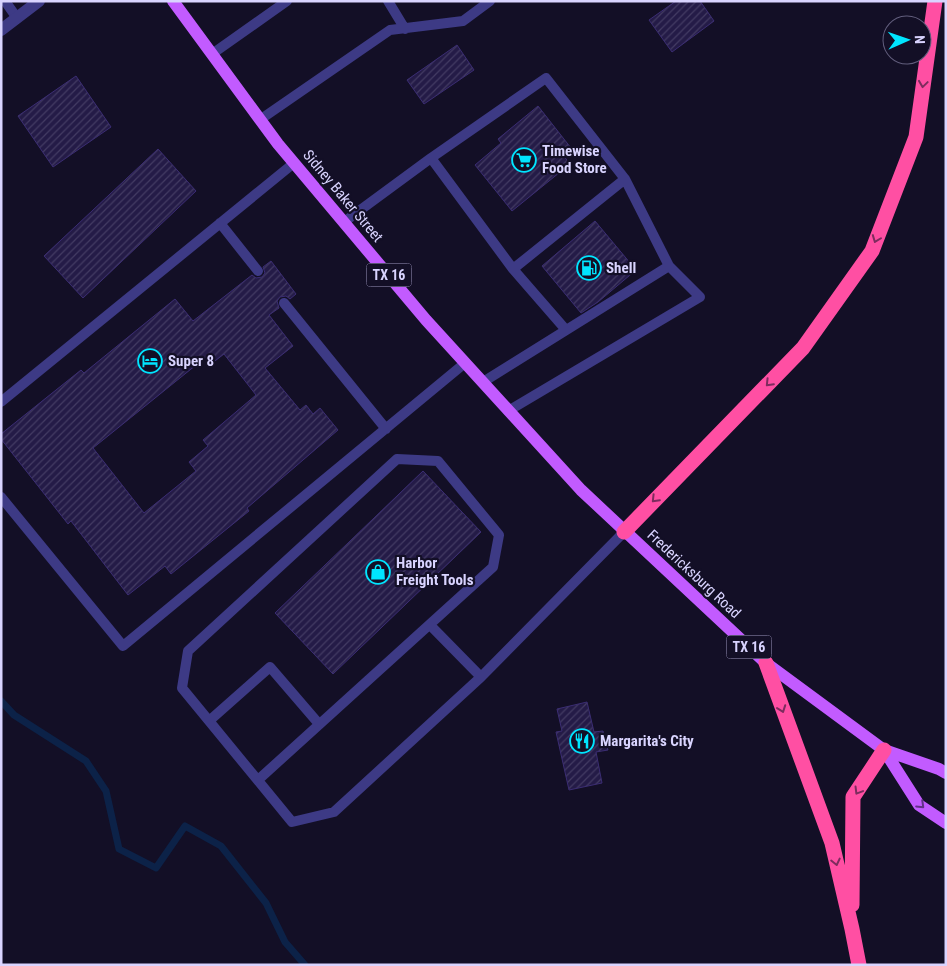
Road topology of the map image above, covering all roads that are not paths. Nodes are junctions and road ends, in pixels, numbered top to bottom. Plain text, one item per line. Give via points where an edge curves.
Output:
1 (5, 1) edge
2 (39, 1) edge
3 (173, 1) edge
4 (287, 1) edge
5 (388, 1) edge
6 (490, 1) edge
7 (935, 1) edge
8 (17, 18) junction
9 (405, 28) junction
10 (1, 30) edge
11 (212, 54) junction
12 (261, 119) junction
13 (431, 158) junction
14 (294, 163) junction
15 (625, 179) junction
16 (344, 222) junction
17 (220, 223) junction
18 (668, 266) junction
19 (513, 269) junction
20 (258, 271) dead end
21 (284, 303) dead end
22 (566, 330) junction
23 (465, 363) junction
24 (483, 382) junction
25 (1, 402) edge
26 (508, 411) junction
27 (386, 429) junction
28 (1, 497) edge
29 (624, 532) junction
30 (430, 625) junction
31 (766, 663) junction
32 (481, 677) junction
33 (209, 721) junction
34 (319, 724) junction
35 (884, 750) junction
36 (946, 773) edge
37 (258, 780) junction
38 (946, 823) edge
39 (852, 929) junction
40 (859, 965) edge

1 - 8 lane
2 - 8 street
3 - 11 main road, Sidney Baker Street / TX 16
4 - 11 lane
5 - 9 lane
6 - 9 lane via 462,21
7 -> 29 highway via 916,137 872,251 803,348
8 - 10 street
9 - 12 lane via 390,30
11 - 12 main road, Sidney Baker Street / TX 16
12 - 14 main road, Sidney Baker Street / TX 16
13 - 15 lane via 546,78
13 - 16 lane
13 - 19 lane
14 - 16 main road, Sidney Baker Street / TX 16
14 - 17 lane
15 - 18 lane
15 - 19 lane
16 - 23 main road, Sidney Baker Street / TX 16
17 - 20 lane
17 - 25 lane
18 - 22 lane
18 - 26 lane via 700,297
19 - 22 lane
21 - 27 lane
22 - 24 lane
23 - 24 main road, Sidney Baker Street / TX 16
23 - 27 lane
24 - 26 main road, Sidney Baker Street / TX 16
26 - 29 main road, Sidney Baker Street / TX 16
27 - 28 lane via 123,646
29 - 31 main road, Fredericksburg Road / TX 16
29 - 32 lane
30 - 32 lane
30 - 33 lane via 493,567 499,535 438,461 397,459 188,651 182,688
30 - 34 lane
31 - 35 main road, Fredericksburg Road / TX 16
31 -> 39 highway via 832,843
32 - 37 lane via 334,812 292,822
33 - 34 lane via 270,667
33 - 37 lane
34 - 37 lane
35 - 36 main road, Fredericksburg Road / TX 16
35 -> 38 main road, Fredericksburg Road / TX 16 via 919,805
35 -> 39 highway via 853,797
39 - 40 highway

